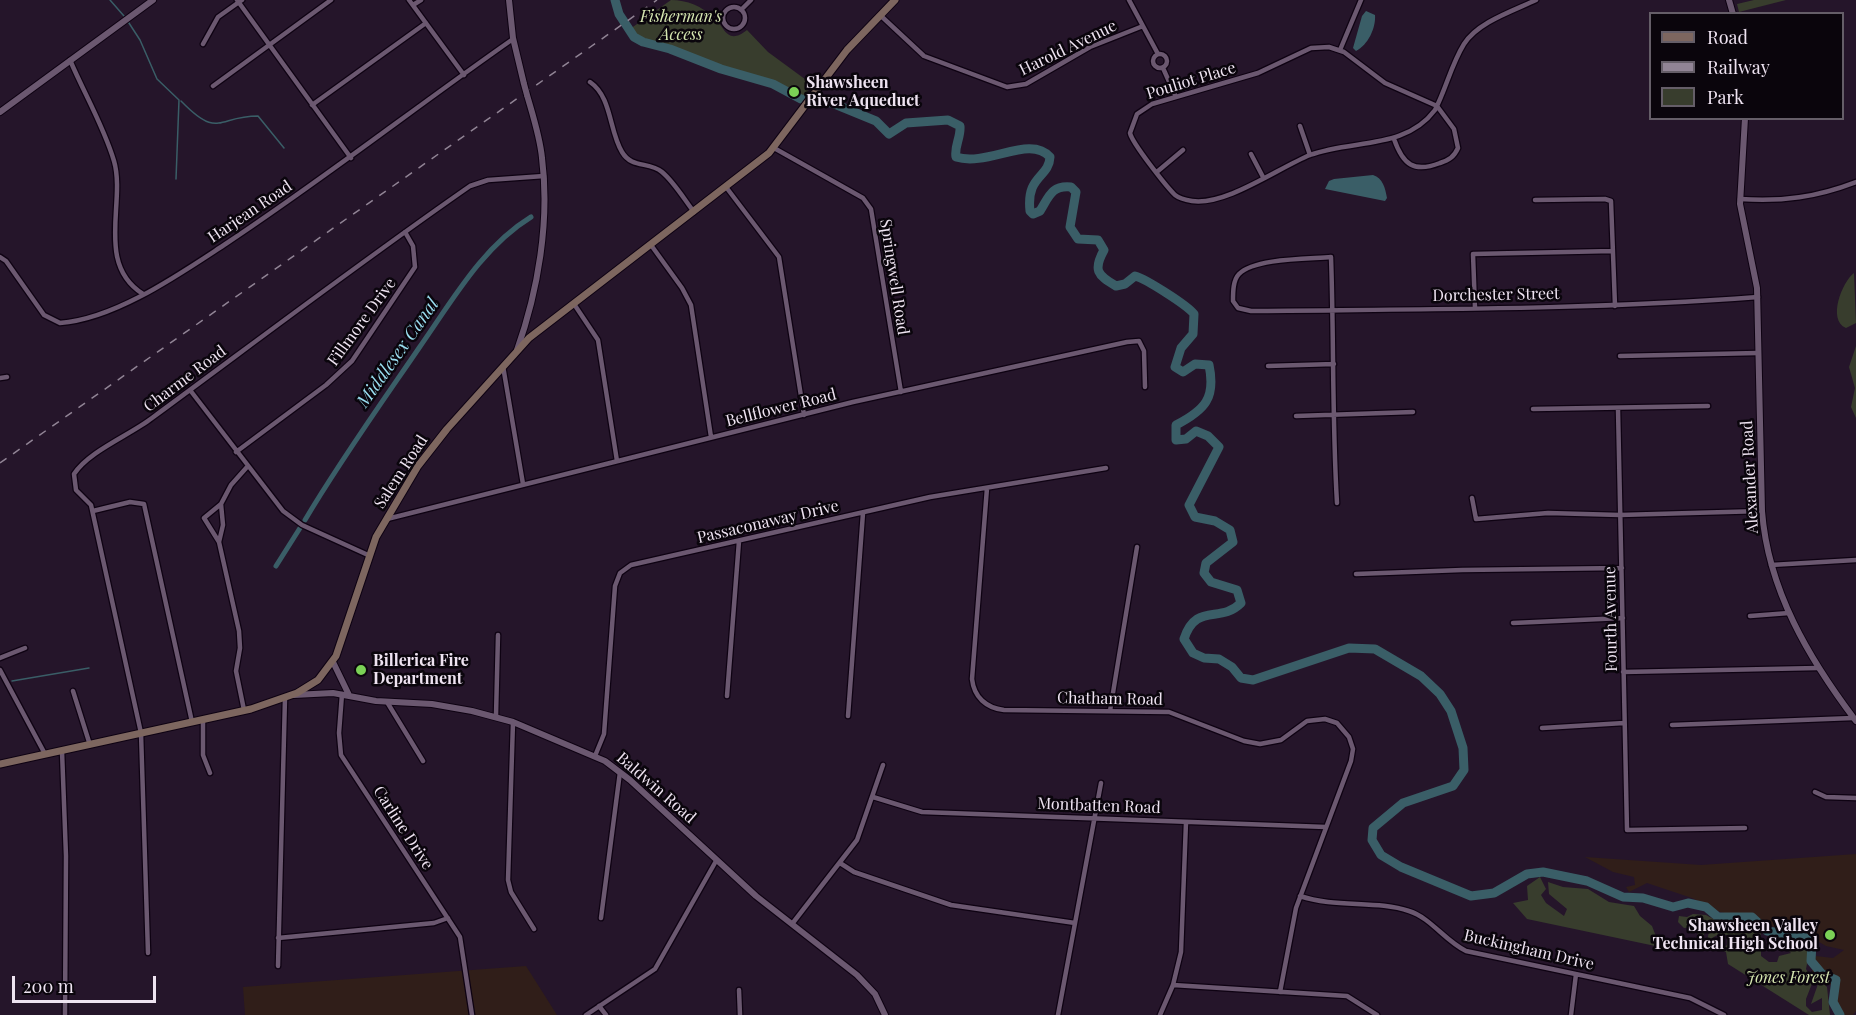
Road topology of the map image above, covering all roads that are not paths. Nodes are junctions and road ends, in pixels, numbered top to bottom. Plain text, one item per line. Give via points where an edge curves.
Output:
1 (153, 0) edge
2 (331, 0) edge
3 (409, 0) edge
4 (421, 0) edge
5 (509, 0) edge
6 (751, 0) edge
7 (895, 0) edge
8 (1129, 0) edge
9 (1361, 0) edge
10 (1534, 0) edge
11 (239, 1) edge
12 (413, 6) junction
13 (741, 10) junction
14 (880, 15) junction
15 (426, 23) junction
16 (1143, 26) junction
17 (513, 39) junction
18 (203, 44) dead end
19 (269, 45) junction
20 (1340, 50) junction
21 (1158, 54) junction
22 (70, 60) junction
23 (1163, 68) junction
24 (464, 75) junction
25 (590, 82) dead end
26 (213, 86) dead end
27 (1175, 95) junction
28 (312, 105) junction
29 (1437, 106) junction
30 (0, 112) edge
31 (1744, 120) edge
32 (1299, 126) dead end
33 (1394, 139) junction
34 (774, 148) junction
35 (1183, 150) dead end
36 (1251, 154) dead end
37 (1310, 155) junction
38 (351, 158) junction
39 (1158, 171) junction
40 (544, 176) junction
41 (1263, 177) junction
42 (1856, 182) edge
43 (726, 187) junction
44 (1740, 199) junction
45 (1535, 200) dead end
46 (694, 212) junction
47 (405, 232) junction
48 (651, 244) junction
49 (1613, 251) junction
50 (0, 257) edge
51 (143, 294) junction
52 (1758, 297) junction
53 (574, 304) junction
54 (1615, 306) junction
55 (1475, 308) junction
56 (1333, 309) junction
57 (517, 351) junction
58 (1758, 353) junction
59 (1620, 356) dead end
60 (1334, 364) junction
61 (503, 365) junction
62 (1268, 366) dead end
63 (7, 377) dead end
64 (0, 378) edge
65 (1145, 387) dead end
66 (190, 390) junction
67 (901, 392) junction
68 (1708, 406) dead end
69 (1533, 408) dead end
70 (1618, 409) junction
71 (1413, 412) dead end
72 (804, 415) junction
73 (1336, 415) junction
74 (1296, 416) dead end
75 (711, 438) junction
76 (236, 452) junction
77 (617, 460) junction
78 (247, 467) junction
79 (1106, 468) dead end
80 (523, 484) junction
81 (987, 488) junction
82 (1472, 498) dead end
83 (1336, 503) dead end
84 (222, 504) junction
85 (93, 511) junction
86 (1762, 511) junction
87 (863, 513) junction
88 (1620, 515) junction
89 (386, 519) junction
90 (739, 541) junction
91 (219, 542) junction
92 (1137, 547) dead end
93 (368, 555) junction
94 (1856, 560) edge
95 (1771, 565) junction
96 (1622, 568) junction
97 (1356, 574) dead end
98 (1789, 613) junction
99 (1750, 616) dead end
100 (1623, 618) junction
101 (1513, 623) dead end
102 (498, 635) dead end
103 (25, 648) dead end
104 (0, 658) edge
105 (333, 662) junction
106 (1818, 668) junction
107 (0, 670) edge
108 (1623, 672) junction
109 (73, 691) dead end
110 (345, 695) junction
111 (727, 696) dead end
112 (286, 697) junction
113 (387, 702) junction
114 (244, 710) junction
115 (1110, 711) junction
116 (496, 716) junction
117 (848, 716) dead end
118 (203, 719) junction
119 (1855, 720) edge
120 (192, 722) junction
121 (513, 722) junction
122 (1624, 723) junction
123 (1672, 725) dead end
124 (1542, 728) dead end
125 (141, 733) junction
126 (90, 745) junction
127 (62, 751) junction
128 (45, 754) junction
129 (595, 756) junction
130 (423, 761) dead end
131 (0, 764) edge
132 (883, 765) dead end
133 (620, 771) junction
134 (210, 773) dead end
135 (1101, 783) dead end
136 (1815, 792) dead end
137 (873, 797) junction
138 (1856, 798) edge
139 (1095, 818) junction
140 (1186, 822) junction
141 (1326, 827) junction
142 (1745, 828) dead end
143 (716, 861) junction
144 (840, 863) junction
145 (1300, 897) junction
146 (448, 918) junction
147 (601, 918) dead end
148 (1076, 923) junction
149 (792, 924) junction
150 (534, 929) dead end
151 (278, 938) junction
152 (148, 953) dead end
153 (278, 966) dead end
154 (1576, 974) junction
155 (1173, 985) junction
156 (739, 990) dead end
157 (1280, 992) junction
158 (599, 1006) junction
159 (65, 1015) edge
160 (472, 1015) edge
161 (586, 1015) edge
162 (606, 1015) edge
163 (740, 1015) edge
164 (885, 1015) edge
165 (1059, 1015) edge
166 (1160, 1015) edge
167 (1377, 1015) edge
168 (1571, 1015) edge
169 (1724, 1015) edge

1 - 22 street
2 - 19 street
3 - 12 street
4 - 12 street
5 - 17 street
6 - 13 street
7 - 14 main road, Salem Road
8 - 16 street
9 - 20 street
10 - 29 street via 1470,36
11 - 18 street via 218,17
11 - 19 street
12 - 15 street
13 - 13 street via 744,23 729,29 723,21 724,13 731,8
14 - 16 street, Harold Avenue via 924,56 1007,87 1024,85 1090,47
14 - 34 main road, Salem Road via 847,50
15 - 24 street
15 - 28 street
16 - 21 street
17 - 24 street, Harjean Road
17 - 40 street, bridge
19 - 26 street
19 - 28 street
20 - 27 street, Pouliot Place via 1311,48 1258,73
20 - 29 street via 1385,83
21 - 23 street via 1154,64
21 - 23 street via 1167,57
22 - 30 street
22 - 51 street via 116,168 117,255 132,285
23 - 27 street
24 - 38 street, Harjean Road
25 - 46 street via 600,92 627,159 659,170
27 - 39 street, Pouliot Place via 1143,108 1131,126 1134,145
28 - 38 street
29 - 33 street, Pouliot Place via 1420,125
29 - 33 street via 1448,117 1457,138 1457,150 1452,157 1429,167 1415,168 1402,156
31 - 44 street, Alexander Road
32 - 37 street
33 - 37 street, Pouliot Place
34 - 43 main road, Salem Road
34 - 67 street, Springwell Road via 863,198 871,209
35 - 39 street
36 - 41 street
37 - 41 street, Pouliot Place
38 - 51 street, Harjean Road via 184,271
39 - 41 street, Pouliot Place via 1177,196 1194,202 1215,199
40 - 47 street, Charme Road via 488,180 470,186
40 - 57 street via 537,270
42 - 44 street via 1803,198
43 - 46 main road, Salem Road
43 - 72 street via 779,258
44 - 52 street, Alexander Road
45 - 49 street via 1610,200
46 - 48 main road, Salem Road
47 - 66 street, Charme Road
47 - 76 street, Fillmore Drive via 413,246 415,267 352,361
48 - 53 main road, Salem Road
48 - 75 street via 691,305
49 - 54 street
49 - 55 street via 1473,254
50 - 51 street, Harjean Road via 44,315 60,323
52 - 54 street, Dorchester Street
52 - 58 street, Alexander Road
53 - 57 main road, Salem Road
53 - 77 street via 598,340
54 - 55 street, Dorchester Street
55 - 56 street, Dorchester Street
56 - 56 street, Dorchester Street via 1331,257 1249,268 1239,274 1233,289 1235,306 1251,311
56 - 60 street
57 - 61 main road, Salem Road
58 - 59 street
58 - 86 street, Alexander Road
60 - 62 street
60 - 73 street
61 - 80 street
61 - 89 main road, Salem Road via 433,446
63 - 64 street
65 - 67 street, Bellflower Road via 1144,351 1139,341
66 - 76 street
66 - 85 street, Charme Road via 79,468 74,487 88,499
67 - 72 street, Bellflower Road
68 - 70 street
69 - 70 street
70 - 88 street, Fourth Avenue
71 - 73 street
72 - 75 street, Bellflower Road
73 - 74 street
73 - 83 street
75 - 77 street, Bellflower Road
76 - 78 street
77 - 80 street, Bellflower Road
78 - 84 street via 231,485
78 - 93 street via 272,500 294,520
79 - 81 street, Passaconaway Drive
80 - 89 street, Bellflower Road
81 - 87 street, Passaconaway Drive
81 - 115 street, Chatham Road via 972,674 976,694 984,703 999,709
82 - 88 street via 1476,519 1548,513
84 - 91 street
84 - 91 street via 204,518
85 - 120 street via 124,502 142,502
85 - 125 street, Charme Road
86 - 88 street
86 - 95 street, Alexander Road
87 - 90 street, Passaconaway Drive
87 - 117 street
88 - 96 street, Fourth Avenue
89 - 93 main road, Salem Road
90 - 111 street
90 - 129 street, Passaconaway Drive via 631,565 621,573 615,593 604,734
91 - 114 street via 239,631 236,671
92 - 115 street
93 - 105 main road, Salem Road
94 - 95 street
95 - 98 street, Alexander Road
96 - 97 street
96 - 100 street, Fourth Avenue
98 - 99 street
98 - 106 street, Alexander Road
100 - 101 street
100 - 108 street, Fourth Avenue
102 - 116 street
103 - 104 street
105 - 110 street
105 - 112 main road, Salem Road via 314,683
106 - 108 street
106 - 119 street, Alexander Road
107 - 128 street
108 - 122 street, Fourth Avenue
109 - 126 street
110 - 112 street, Baldwin Road via 314,693
110 - 113 street, Baldwin Road
110 - 146 street, Carline Drive via 339,740 343,758
112 - 114 main road, Salem Road
112 - 151 street
113 - 116 street, Baldwin Road via 432,704
113 - 130 street
114 - 118 main road, Salem Road
115 - 141 street, Chatham Road via 1178,714 1255,744 1276,742 1313,719 1337,723 1349,737 1352,755
116 - 121 street, Baldwin Road
118 - 120 main road, Salem Road
118 - 134 street via 203,755
119 - 123 street
120 - 125 main road, Salem Road
121 - 129 street, Baldwin Road
121 - 150 street via 508,880
122 - 124 street
122 - 142 street, Fourth Avenue via 1627,830
125 - 126 main road, Salem Road
125 - 152 street, Charme Road
126 - 127 main road, Salem Road
127 - 128 main road, Salem Road
127 - 159 street
128 - 131 main road, Salem Road
129 - 133 street, Baldwin Road
132 - 137 street
133 - 143 street, Baldwin Road
133 - 147 street
135 - 139 street
136 - 138 street via 1826,797
137 - 139 street, Montbatten Road via 922,812
137 - 144 street via 857,840
139 - 140 street, Montbatten Road
139 - 148 street
140 - 141 street, Montbatten Road
140 - 155 street via 1181,952
141 - 145 street, Chatham Road
143 - 149 street, Baldwin Road
143 - 158 street via 657,967
144 - 148 street via 854,872 951,905
144 - 149 street
145 - 154 street, Buckingham Drive via 1405,910 1418,915 1466,951
145 - 157 street, Chatham Road
146 - 151 street via 434,923
146 - 160 street, Carline Drive via 462,943
148 - 165 street
149 - 164 street, Baldwin Road via 857,975 874,994
151 - 153 street
154 - 168 street
154 - 169 street, Buckingham Drive via 1689,998
155 - 157 street
155 - 166 street
156 - 163 street
157 - 167 street via 1347,996
158 - 161 street
158 - 162 street

